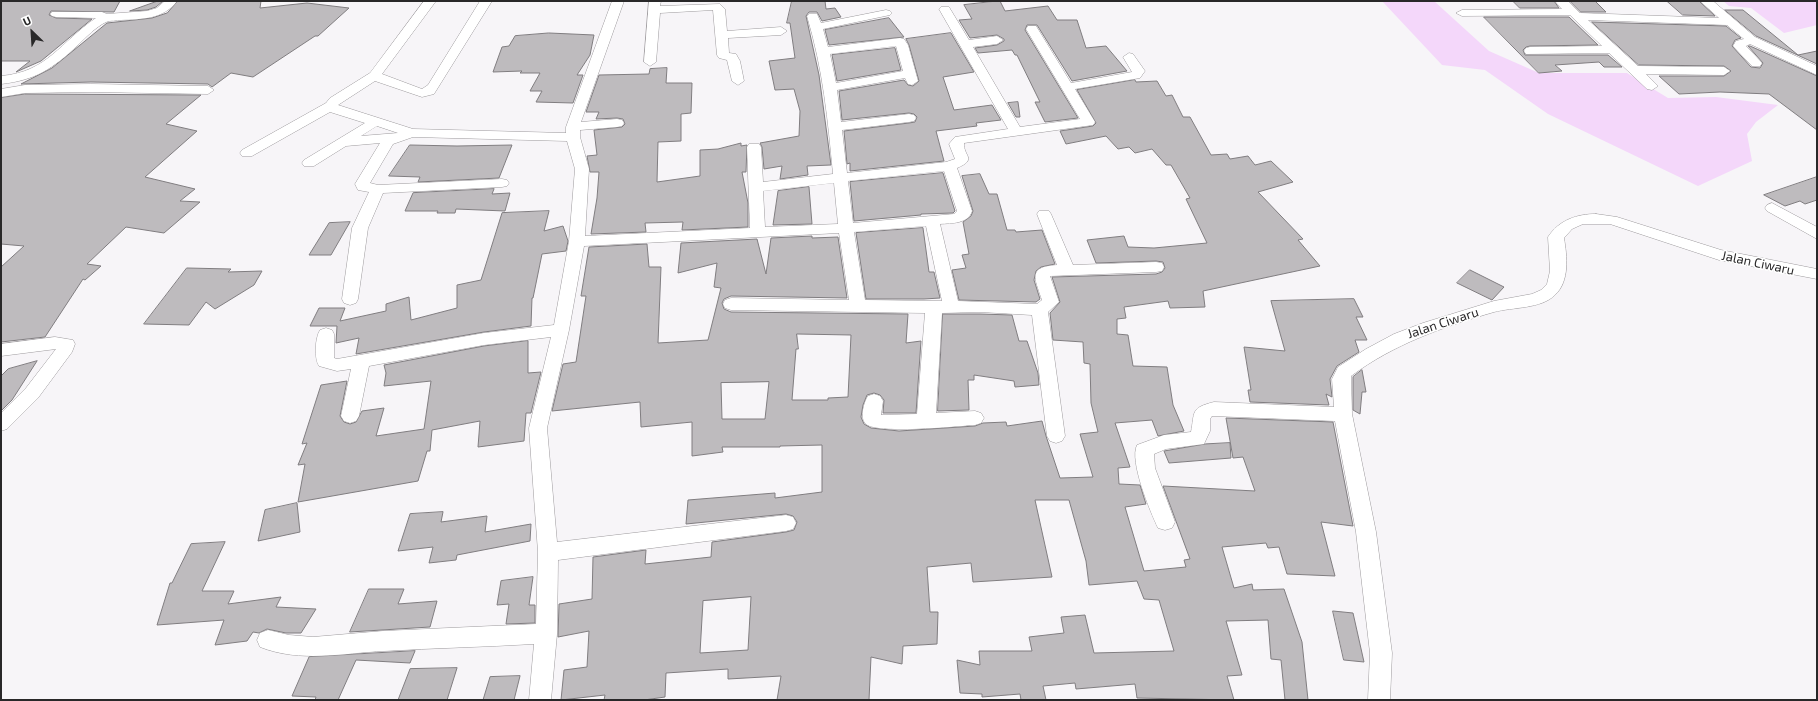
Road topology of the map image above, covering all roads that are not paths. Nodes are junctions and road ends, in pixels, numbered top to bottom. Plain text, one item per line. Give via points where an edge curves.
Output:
1 (171, 1) edge
2 (430, 1) edge
3 (486, 1) edge
4 (618, 1) edge
5 (1561, 1) edge
6 (1706, 1) edge
7 (654, 5) edge
8 (945, 9) dead end
9 (886, 13) dead end
10 (1462, 13) dead end
11 (56, 14) dead end
12 (1574, 14) junction
13 (104, 18) junction
14 (1730, 22) junction
15 (1032, 29) dead end
16 (781, 31) dead end
17 (721, 35) junction
18 (997, 40) dead end
19 (1751, 40) junction
20 (965, 44) junction
21 (1613, 49) junction
22 (823, 51) junction
23 (1530, 51) dead end
24 (1129, 57) dead end
25 (650, 62) dead end
26 (1756, 63) dead end
27 (1634, 70) junction
28 (1724, 71) dead end
29 (1817, 71) edge
30 (374, 76) junction
31 (15, 79) junction
32 (1, 80) edge
33 (738, 81) dead end
34 (1652, 86) dead end
35 (1067, 87) junction
36 (829, 88) junction
37 (208, 90) dead end
38 (1, 93) edge
39 (331, 106) junction
40 (909, 118) dead end
41 (375, 122) junction
42 (617, 123) dead end
43 (834, 127) junction
44 (573, 132) junction
45 (1016, 132) junction
46 (412, 133) junction
47 (397, 137) junction
48 (342, 142) junction
49 (754, 147) dead end
50 (247, 153) dead end
51 (309, 163) dead end
52 (949, 166) junction
53 (839, 179) junction
54 (502, 183) dead end
55 (757, 187) junction
56 (378, 189) junction
57 (1772, 208) dead end
58 (1044, 214) dead end
59 (932, 221) junction
60 (846, 228) junction
61 (758, 233) junction
62 (1817, 234) edge
63 (577, 241) junction
64 (1156, 267) dead end
65 (1067, 270) junction
66 (1817, 274) edge
67 (350, 299) dead end
68 (731, 304) dead end
69 (858, 305) junction
70 (942, 306) junction
71 (1040, 310) junction
72 (561, 330) junction
73 (326, 334) dead end
74 (1, 350) edge
75 (361, 362) junction
76 (874, 401) dead end
77 (1344, 414) junction
78 (350, 416) dead end
79 (975, 418) dead end
80 (926, 421) junction
81 (1, 424) edge
82 (1056, 436) dead end
83 (1165, 522) dead end
84 (786, 523) dead end
85 (548, 552) junction
86 (546, 634) junction
87 (268, 640) dead end
88 (540, 700) edge
89 (1379, 700) edge

1 - 13 street via 158,12
2 - 30 street
3 - 30 street via 429,91 422,93
4 - 44 street
5 - 12 street
6 - 14 street
7 - 17 street via 716,6 719,9
7 - 25 street
8 - 20 street
9 - 22 street via 815,21
10 - 12 street
11 - 13 street via 102,14
12 - 14 street
12 - 21 street
13 - 31 street via 48,65 30,76
14 - 19 street
15 - 35 street
16 - 17 street
17 - 33 street via 723,55 734,60
18 - 20 street
19 - 26 street via 1739,46
19 - 29 street
20 - 45 street
21 - 23 street
21 - 27 street
22 - 36 street
22 - 36 street via 900,42 911,78
24 - 35 street via 1138,71 1136,75
27 - 28 street
27 - 34 street
30 - 39 street
31 - 32 street
31 - 38 street
35 - 45 street via 1091,126
36 - 43 street
37 - 38 street via 91,88 26,89
39 - 41 street
39 - 50 street
40 - 43 street
41 - 46 street
41 - 48 street
42 - 44 street
43 - 53 street
44 - 46 street
44 - 63 street via 582,169
45 - 52 street via 957,141 962,157 959,162
46 - 47 street
47 - 48 street
47 - 56 street via 384,145 362,184 363,188
48 - 51 street
49 - 55 street
52 - 53 street
52 - 59 street via 964,214 956,218
53 - 55 street
53 - 60 street
54 - 56 street
55 - 61 street
56 - 67 street via 360,228
57 - 62 street
58 - 65 street
59 - 60 street
59 - 70 street
60 - 61 street
60 - 69 street
61 - 63 street
63 - 72 street
64 - 65 street
65 - 71 street via 1043,273 1042,277 1051,302
66 - 77 street, Jalan Ciwaru via 1720,255 1612,220 1585,219 1562,228 1556,237 1559,251 1558,273 1550,290 1542,296 1497,306 1423,328 1395,339 1375,351 1344,372 1341,379
68 - 69 street
69 - 70 street
70 - 71 street
70 - 80 street
71 - 82 street
72 - 75 street via 484,340
72 - 85 street via 538,428 540,481
73 - 75 street via 325,362 337,365
74 - 81 street via 53,343 66,344 66,348 32,392
75 - 78 street
76 - 80 street via 872,419 878,422
77 - 83 street via 1214,409 1206,411 1201,417 1201,431 1197,438 1164,442 1144,450 1146,468
77 - 89 street, Jalan Ciwaru via 1366,532 1381,653
79 - 80 street
84 - 85 street
85 - 86 street
86 - 87 street via 383,641 313,647
86 - 88 street

